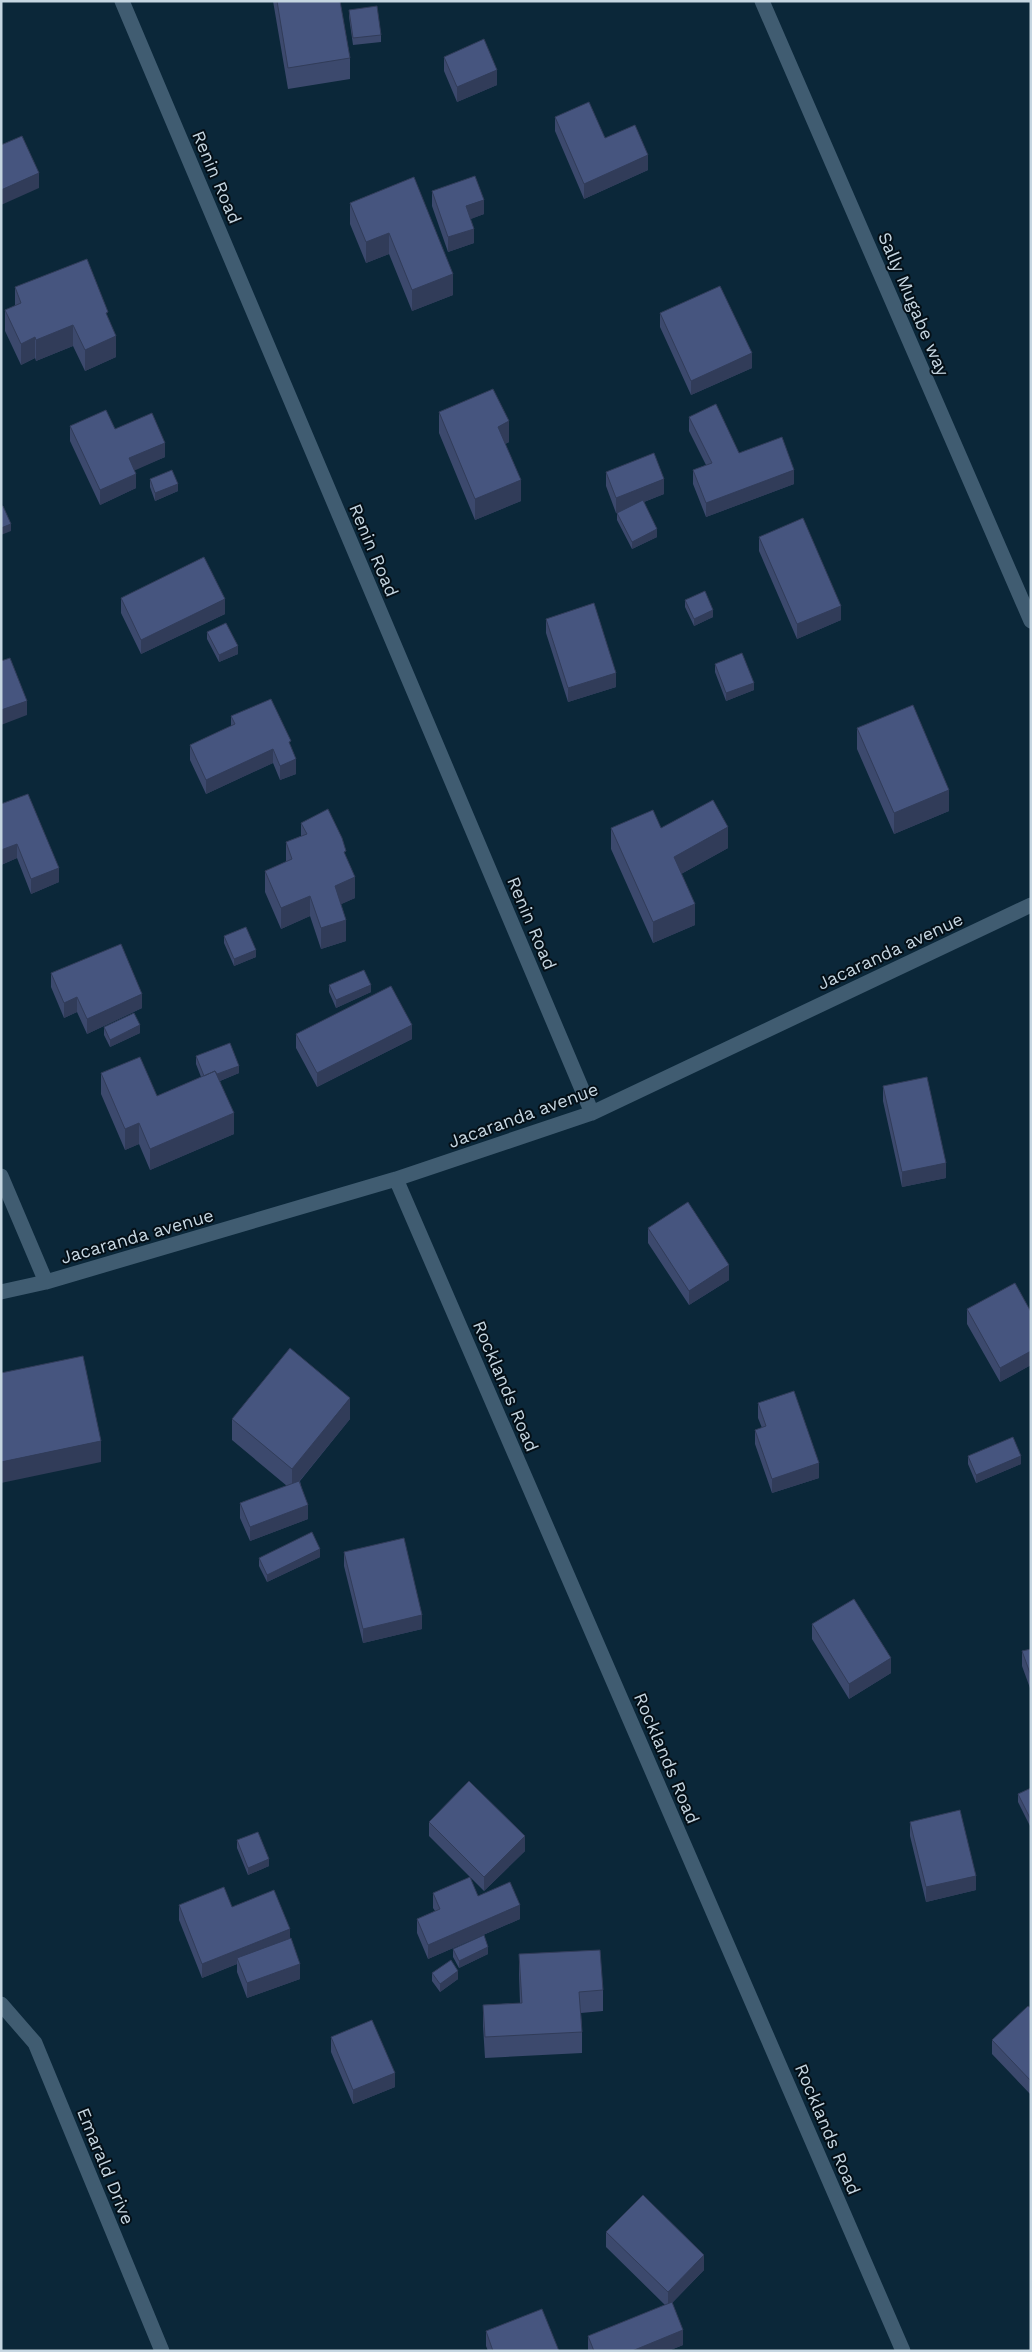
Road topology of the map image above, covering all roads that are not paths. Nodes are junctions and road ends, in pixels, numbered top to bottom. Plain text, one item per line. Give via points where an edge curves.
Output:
1 (122, 1) edge
2 (762, 1) edge
3 (1031, 621) edge
4 (1031, 905) edge
5 (592, 1113) junction
6 (1, 1176) edge
7 (396, 1180) junction
8 (46, 1282) junction
9 (1, 1292) edge
10 (1, 2004) edge
11 (162, 2351) edge
12 (903, 2351) edge

1 - 5 street, Renin Road
2 - 3 street, Sally Mugabe way
4 - 5 street, Jacaranda avenue
5 - 7 street, Jacaranda avenue
6 - 8 street
7 - 8 street, Jacaranda avenue
7 - 12 street, Rocklands Road
8 - 9 street, Jacaranda avenue
10 - 11 street, Emarald Drive via 35,2043

